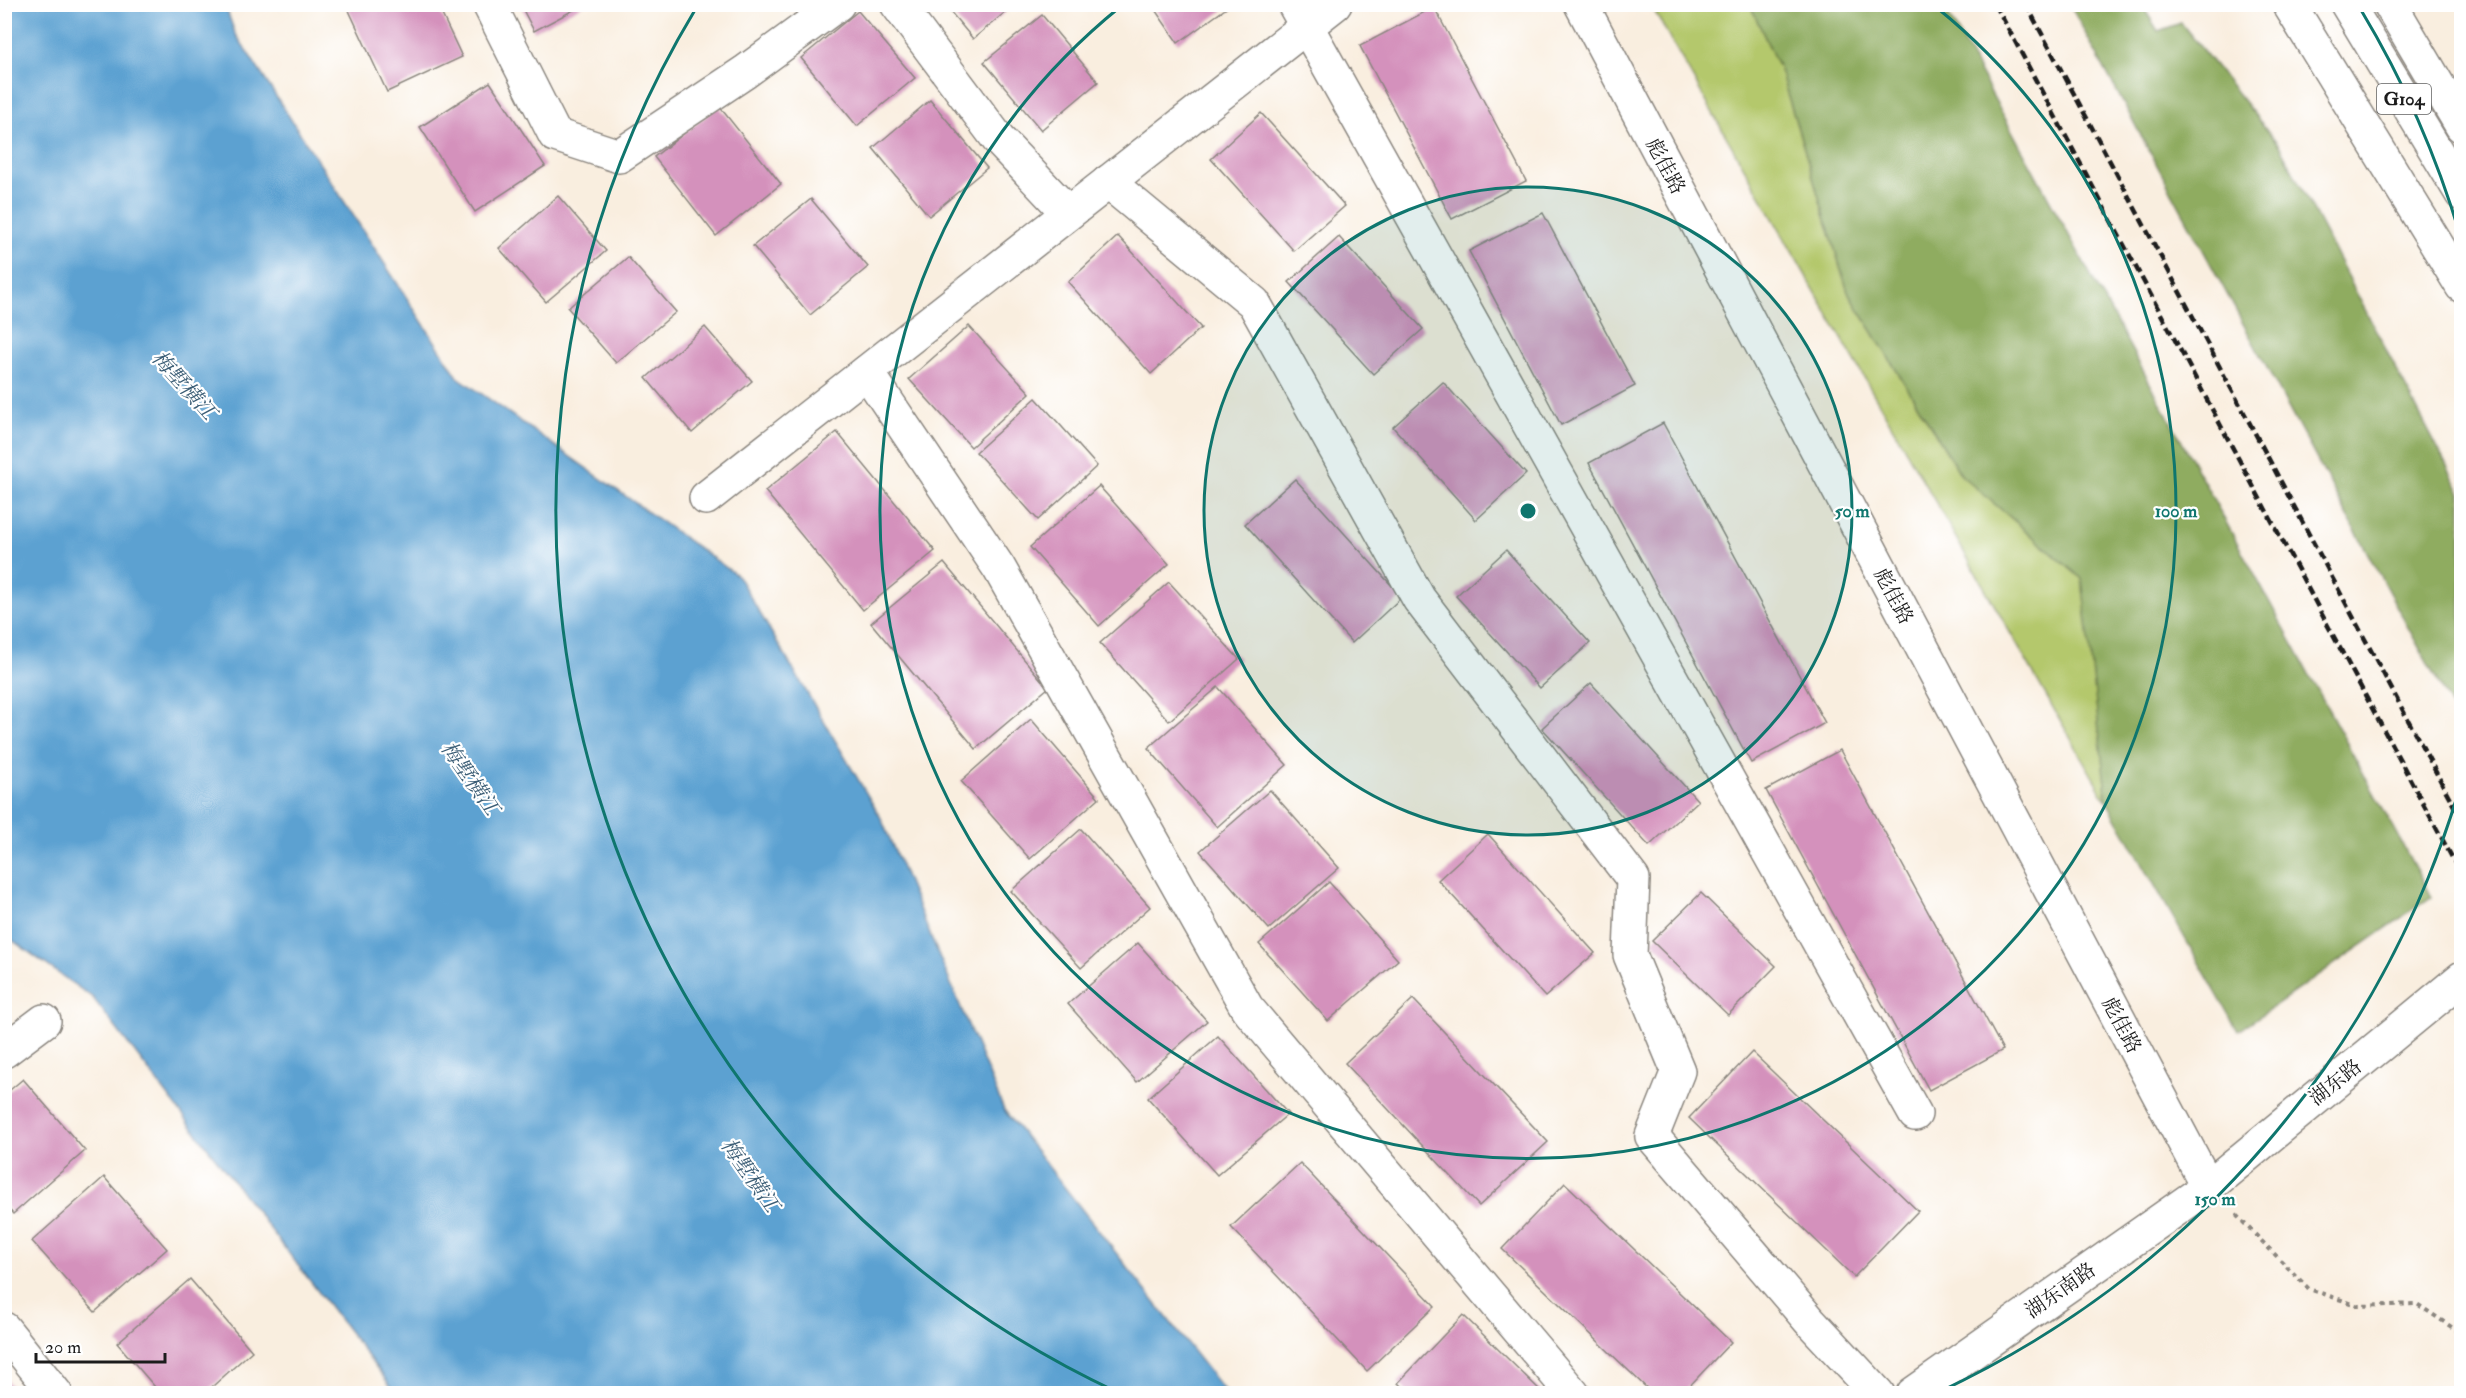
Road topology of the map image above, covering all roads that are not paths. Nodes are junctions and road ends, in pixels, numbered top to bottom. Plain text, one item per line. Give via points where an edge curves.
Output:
1 (489, 4) edge
2 (838, 4) edge
3 (897, 4) edge
4 (1335, 4) edge
5 (1581, 4) edge
6 (2289, 4) edge
7 (2347, 4) edge
8 (2390, 4) edge
9 (1300, 16) edge
10 (2462, 126) edge
11 (1108, 182) junction
12 (2462, 194) edge
13 (1068, 213) junction
14 (2462, 286) edge
15 (867, 372) junction
16 (706, 498) dead end
17 (2462, 978) edge
18 (44, 1021) dead end
19 (4, 1051) edge
20 (1915, 1114) dead end
21 (2208, 1186) junction
22 (4, 1329) edge
23 (56, 1394) edge
24 (1573, 1394) edge
25 (1878, 1394) edge
26 (1913, 1394) edge

1 - 2 main road via 555,135 619,156
3 - 13 main road via 998,139
4 - 9 main road
5 - 21 main road, 彪佳路
6 - 14 main road
7 - 12 main road, G104
8 - 10 main road
9 - 11 main road
9 - 20 main road
11 - 13 main road
11 - 25 main road via 1254,303 1419,599 1633,879 1630,955 1678,1071 1652,1136 1809,1321
13 - 15 main road
15 - 16 main road
15 - 24 main road via 999,567 1247,1008
17 - 21 main road, 湖东路
18 - 19 main road
21 - 26 main road, 湖东南路
22 - 23 main road

